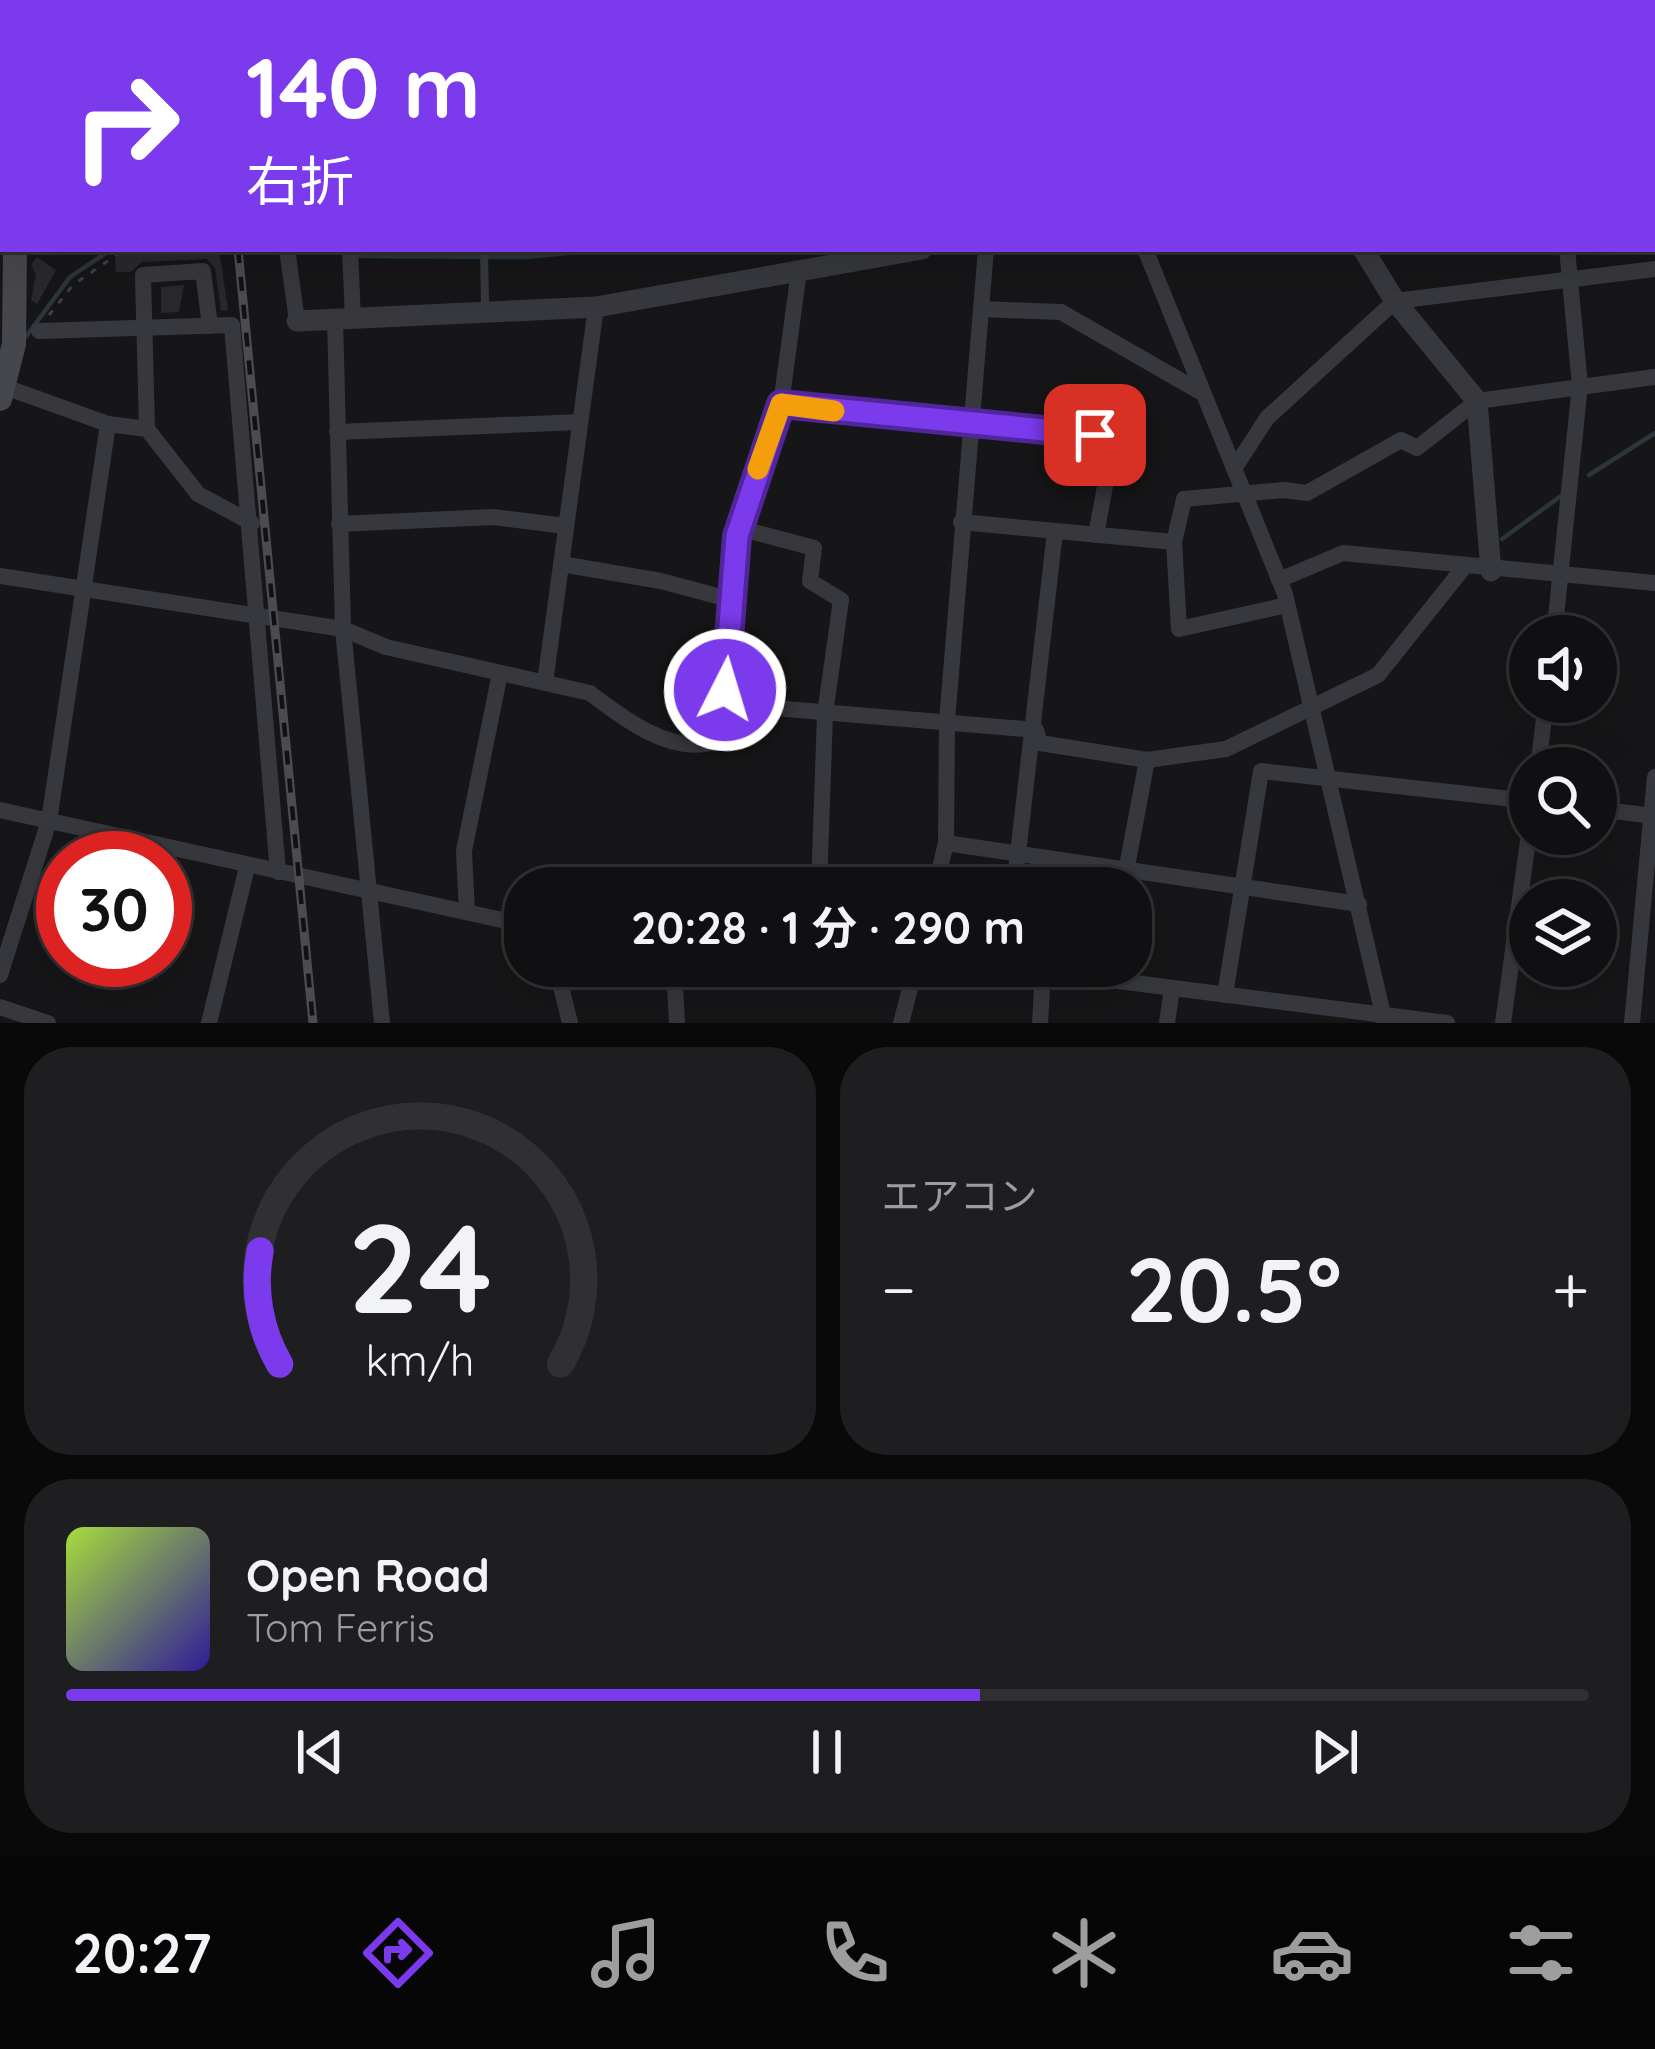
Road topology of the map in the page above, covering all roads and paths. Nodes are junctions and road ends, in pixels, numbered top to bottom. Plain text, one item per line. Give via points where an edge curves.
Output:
1 (15, 252) edge
2 (120, 252) edge
3 (287, 252) edge
4 (350, 252) edge
5 (898, 252) edge
6 (986, 252) edge
7 (1146, 252) edge
8 (1365, 252) edge
9 (1567, 252) edge
10 (483, 253) edge
11 (810, 263) edge
12 (1655, 268) edge
13 (1570, 279) junction
14 (1396, 301) junction
15 (596, 307) junction
16 (981, 309) junction
17 (486, 314) junction
18 (344, 320) junction
19 (297, 321) joint
20 (210, 326) junction
21 (145, 327) junction
22 (40, 331) joint
23 (1655, 377) edge
24 (1580, 386) junction
25 (3, 393) edge
26 (1204, 394) junction
27 (1477, 401) junction
28 (781, 404) junction
29 (580, 422) junction
30 (108, 424) junction
31 (972, 425) junction
32 (147, 429) junction
33 (337, 432) junction
34 (1234, 469) junction
35 (1245, 495) junction
36 (961, 522) junction
37 (252, 523) junction
38 (339, 524) junction
39 (566, 526) junction
40 (739, 528) junction
41 (1055, 532) junction
42 (1096, 535) junction
43 (1174, 542) junction
44 (560, 564) junction
45 (1466, 566) junction
46 (1491, 571) junction
47 (1562, 575) junction
48 (0, 576) edge
49 (1280, 580) junction
50 (1655, 583) edge
51 (86, 589) junction
52 (732, 600) junction
53 (1287, 605) junction
54 (1557, 615) edge
55 (256, 616) junction
56 (344, 629) junction
57 (500, 673) junction
58 (545, 683) junction
59 (726, 704) junction
60 (1310, 712) junction
61 (825, 714) junction
62 (947, 721) junction
63 (1036, 730) junction
64 (1147, 760) junction
65 (1326, 776) junction
66 (1655, 777) edge
67 (1509, 798) edge
68 (0, 810) edge
69 (1617, 811) edge
70 (1653, 815) edge
71 (50, 821) junction
72 (946, 843) junction
73 (1020, 852) junction
74 (1526, 855) edge
75 (247, 867) junction
76 (820, 867) edge
77 (940, 867) edge
78 (1018, 867) edge
79 (1126, 867) joint
80 (1152, 871) edge
81 (278, 872) junction
82 (1241, 885) junction
83 (371, 892) junction
84 (1359, 904) junction
85 (466, 912) junction
86 (504, 920) edge
87 (0, 976) edge
88 (1152, 983) edge
89 (561, 987) edge
90 (675, 987) edge
91 (910, 987) edge
92 (1042, 987) edge
93 (1172, 988) junction
94 (1225, 994) junction
95 (0, 1007) edge
96 (1386, 1019) edge
97 (48, 1023) edge
98 (209, 1023) edge
99 (382, 1023) edge
100 (570, 1023) edge
101 (677, 1023) edge
102 (901, 1023) edge
103 (1040, 1023) edge
104 (1167, 1023) edge
105 (1447, 1023) edge
106 (1503, 1023) edge
107 (1632, 1023) edge

1 - 25 main road via 14,344
2 - 22 path via 73,285
3 - 19 street
4 - 18 street
5 - 11 street
6 - 16 street
7 - 26 street
8 - 14 street
9 - 13 street
10 - 17 lane
11 - 15 street
11 - 28 street
12 - 13 street
13 - 14 street
13 - 24 street
14 - 27 street
14 - 34 street via 1267,418
15 - 17 street
15 - 29 street
16 - 26 street via 1061,312
16 - 31 street
17 - 18 street
18 - 19 street
18 - 33 street
20 - 21 street
20 - 21 street via 203,271 143,275
20 - 37 street via 232,326
21 - 22 street
21 - 32 street
23 - 24 street
24 - 27 street
24 - 47 street
25 - 30 street
26 - 34 street
27 - 35 street via 1418,448 1401,440 1306,493
27 - 46 street
28 - 31 street
28 - 40 street
29 - 33 street
29 - 39 street
30 - 32 street
30 - 51 street
31 - 36 street
31 - 42 street via 1113,443
32 - 37 street via 198,494
33 - 38 street
34 - 35 street
35 - 43 street via 1184,499
35 - 49 street
36 - 41 street
36 - 62 street
37 - 55 street
38 - 39 street via 493,518
38 - 56 street
39 - 44 street
40 - 52 street
40 - 61 street via 814,548 810,581 841,600
41 - 42 street
41 - 63 street
42 - 43 street
43 - 53 street via 1179,628
44 - 52 street
44 - 58 street
45 - 46 street
45 - 49 street via 1343,553
45 - 60 street via 1378,675
46 - 47 street
47 - 50 street
47 - 54 street
48 - 51 street
49 - 53 street
51 - 55 street
51 - 71 street
52 - 59 street
53 - 60 street
55 - 56 street
55 - 81 street
56 - 57 street
56 - 83 street
57 - 58 street
57 - 85 street via 464,851
58 - 59 street via 590,693 692,747 711,743
59 - 61 street
60 - 64 street via 1226,749
60 - 65 street
61 - 62 street
61 - 76 street
62 - 63 street
62 - 72 street
63 - 64 street via 1040,743
63 - 73 street
64 - 79 street
65 - 67 street
65 - 82 street via 1261,771
65 - 84 street
66 - 70 street
68 - 71 street
69 - 70 street
70 - 107 street
71 - 75 street
71 - 87 street
72 - 73 street
72 - 77 street
73 - 78 street
73 - 79 street
74 - 106 street
75 - 81 street
75 - 98 street
80 - 82 street
81 - 83 street
82 - 84 street
82 - 94 street
83 - 85 street
83 - 99 street
84 - 96 street
85 - 86 street
88 - 93 street
89 - 100 street
90 - 101 street
91 - 102 street
92 - 103 street
93 - 94 street
93 - 104 street
94 - 96 street
95 - 97 street
96 - 105 street

